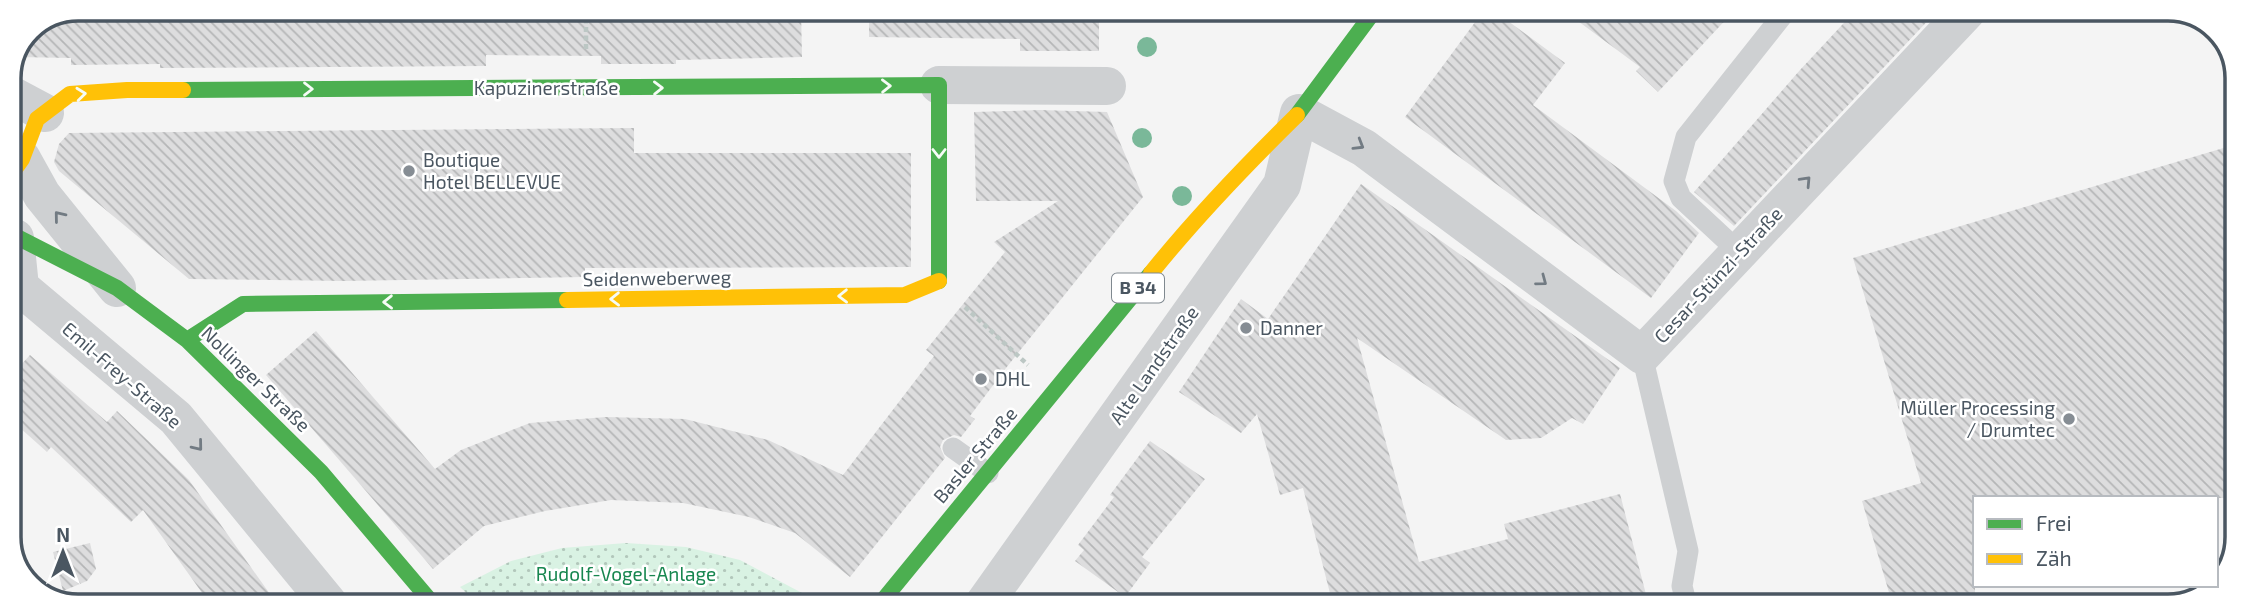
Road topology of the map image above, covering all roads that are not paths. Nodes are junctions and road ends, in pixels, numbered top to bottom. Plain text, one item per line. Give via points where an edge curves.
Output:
1 (1367, 21) edge
2 (1778, 21) edge
3 (1958, 21) edge
4 (939, 85) junction
5 (1107, 86) dead end
6 (1299, 113) junction
7 (21, 154) edge
8 (21, 174) edge
9 (21, 240) edge
10 (1739, 252) junction
11 (21, 288) edge
12 (117, 288) junction
13 (187, 340) junction
14 (1642, 355) junction
15 (953, 448) dead end
16 (988, 473) junction
17 (321, 594) edge
18 (425, 594) edge
19 (887, 594) edge
20 (991, 594) edge
21 (1684, 594) edge

1 - 6 street, B 34
2 - 10 lane via 1686,137 1674,181 1681,198
10 -> 3 street, Cesar-Stünzi-Straße
4 - 5 street, Kapuzinerstraße
7 -> 4 street, Kapuzinerstraße via 37,118 30,105 70,94
4 -> 13 street, Seidenweberweg via 939,282 905,295 243,304
6 -> 14 street, Cesar-Stünzi-Straße via 1364,148
6 - 16 street, Basler Straße / B 34 via 1178,239
6 - 20 street, Alte Landstraße via 1282,185
12 -> 8 street, Kapuzinerstraße
9 - 12 street, Nollinger Straße
10 - 14 street, Cesar-Stünzi-Straße
11 -> 17 street, Emil-Frey-Straße via 176,418
12 - 13 street, Nollinger Straße
13 - 18 street, Nollinger Straße via 321,472
14 - 21 lane via 1688,551
15 - 16 lane
16 - 19 street, Basler Straße / B 34

